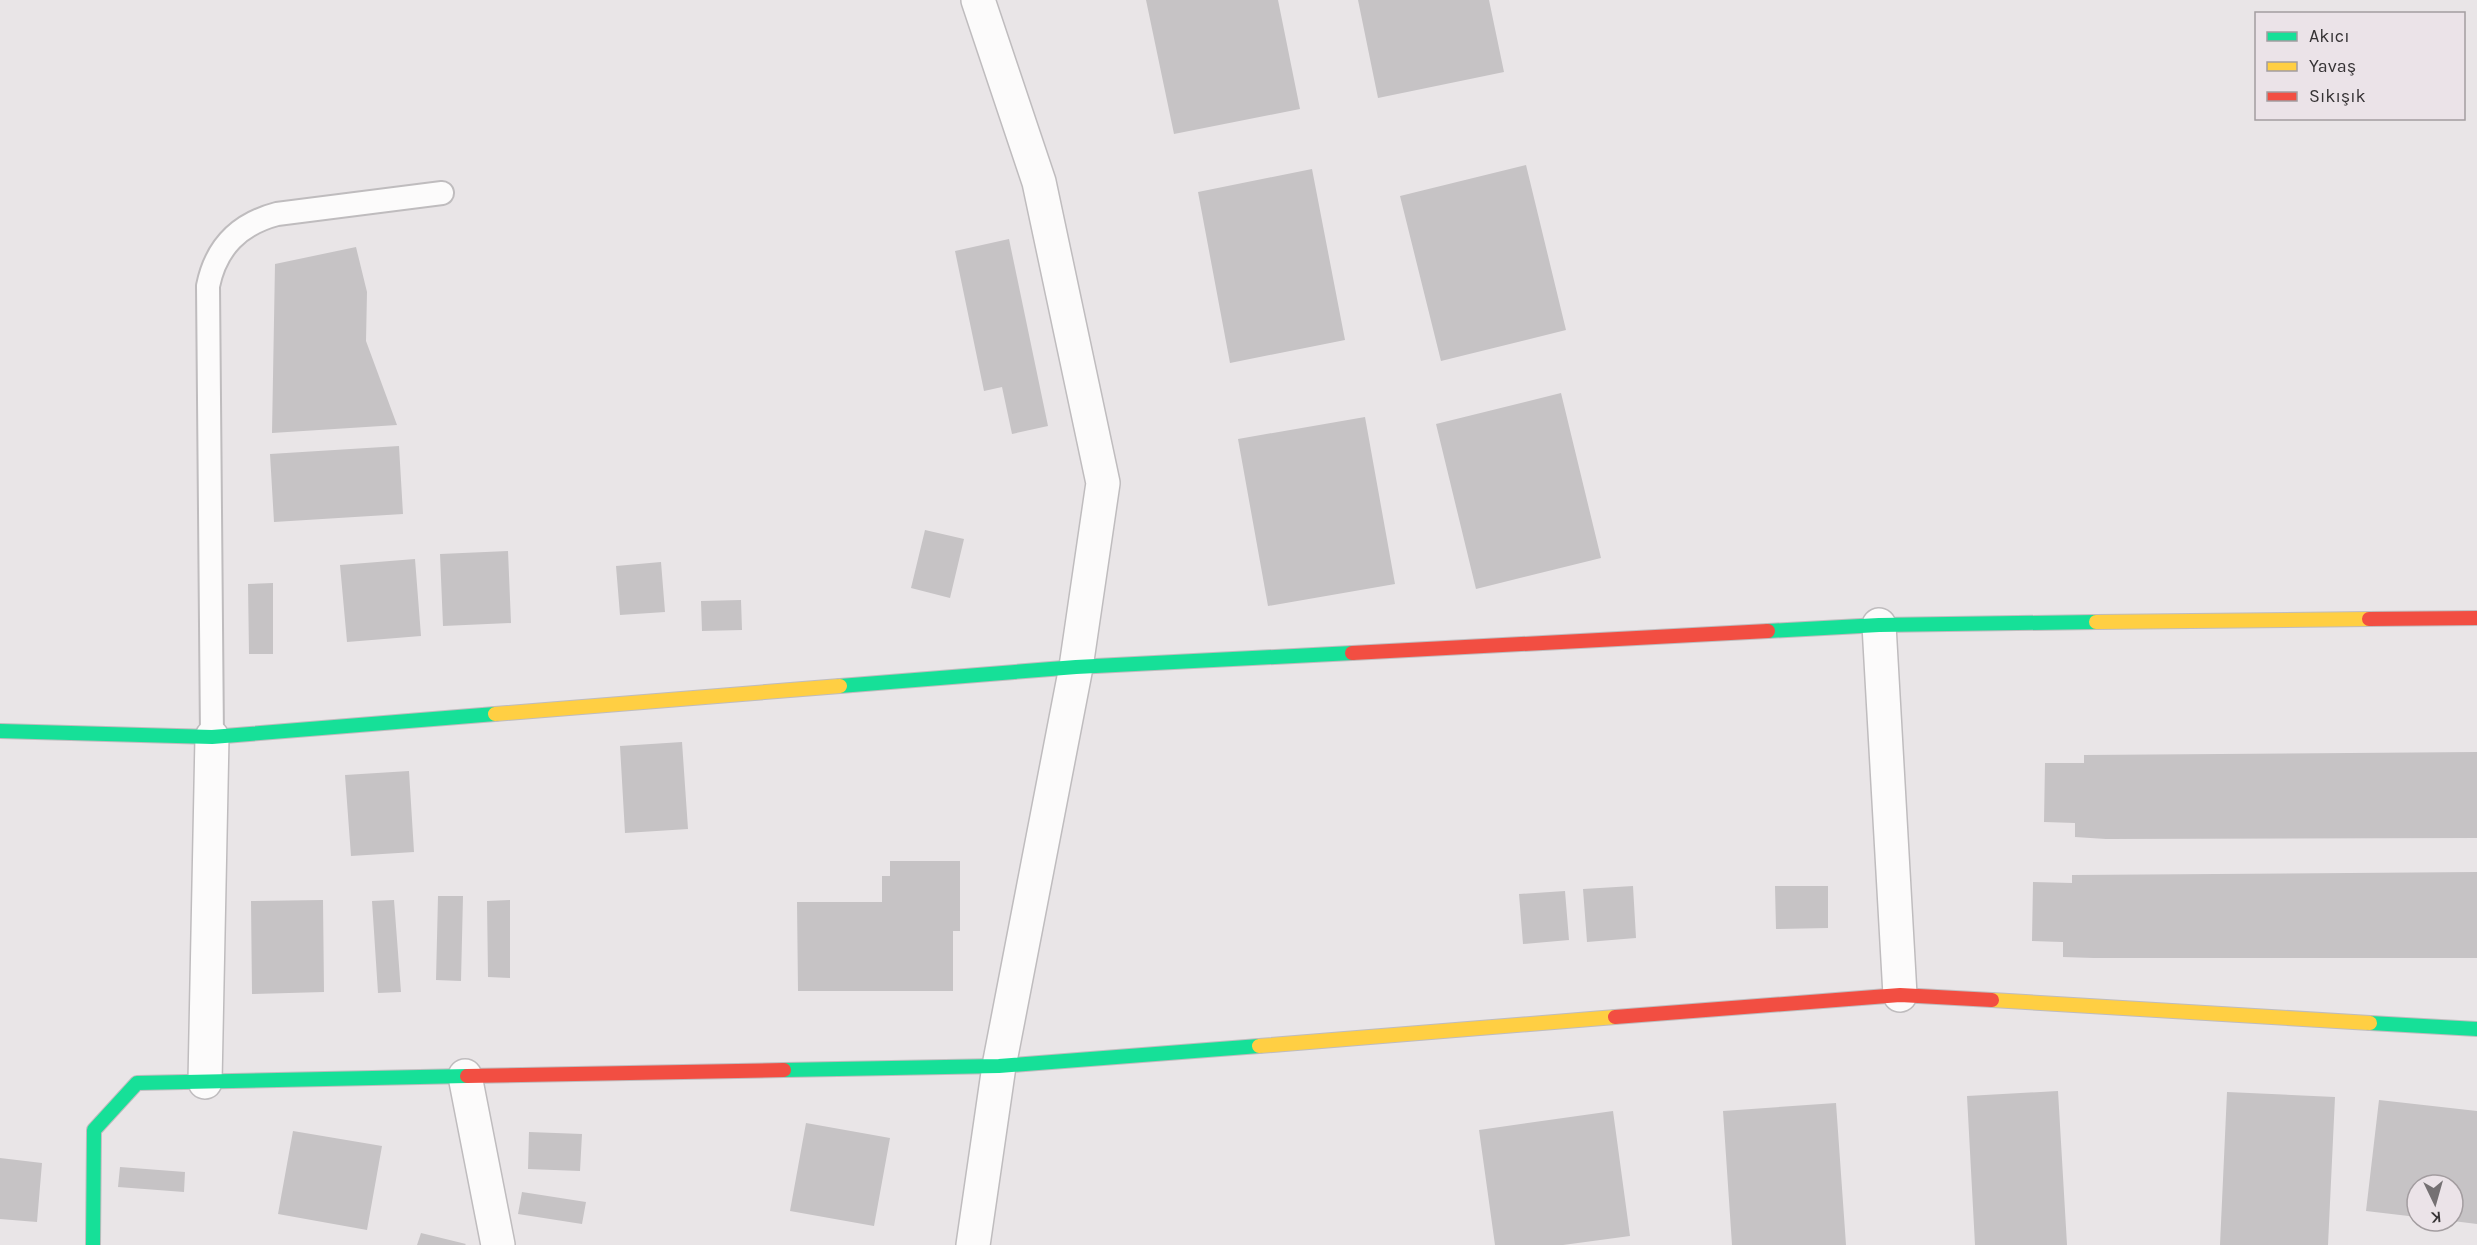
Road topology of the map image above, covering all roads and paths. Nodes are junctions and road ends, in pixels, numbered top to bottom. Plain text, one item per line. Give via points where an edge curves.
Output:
1 (978, 0) edge
2 (442, 193) dead end
3 (2477, 618) edge
4 (1879, 625) junction
5 (1076, 667) junction
6 (0, 731) edge
7 (212, 737) junction
8 (1900, 995) junction
9 (2477, 1029) edge
10 (999, 1066) junction
11 (465, 1076) junction
12 (205, 1082) junction
13 (93, 1245) edge
14 (498, 1245) edge
15 (972, 1245) edge

1 - 5 street via 1039,182 1103,483
2 - 7 lane via 260,219 231,238 212,269 208,286
3 - 4 street
4 - 5 street
4 - 8 street
5 - 7 street
5 - 10 street
6 - 7 street
7 - 12 street
8 - 9 street
8 - 10 street
10 - 11 street
10 - 15 street
11 - 12 street
11 - 14 street
12 - 13 street via 137,1083 94,1130

